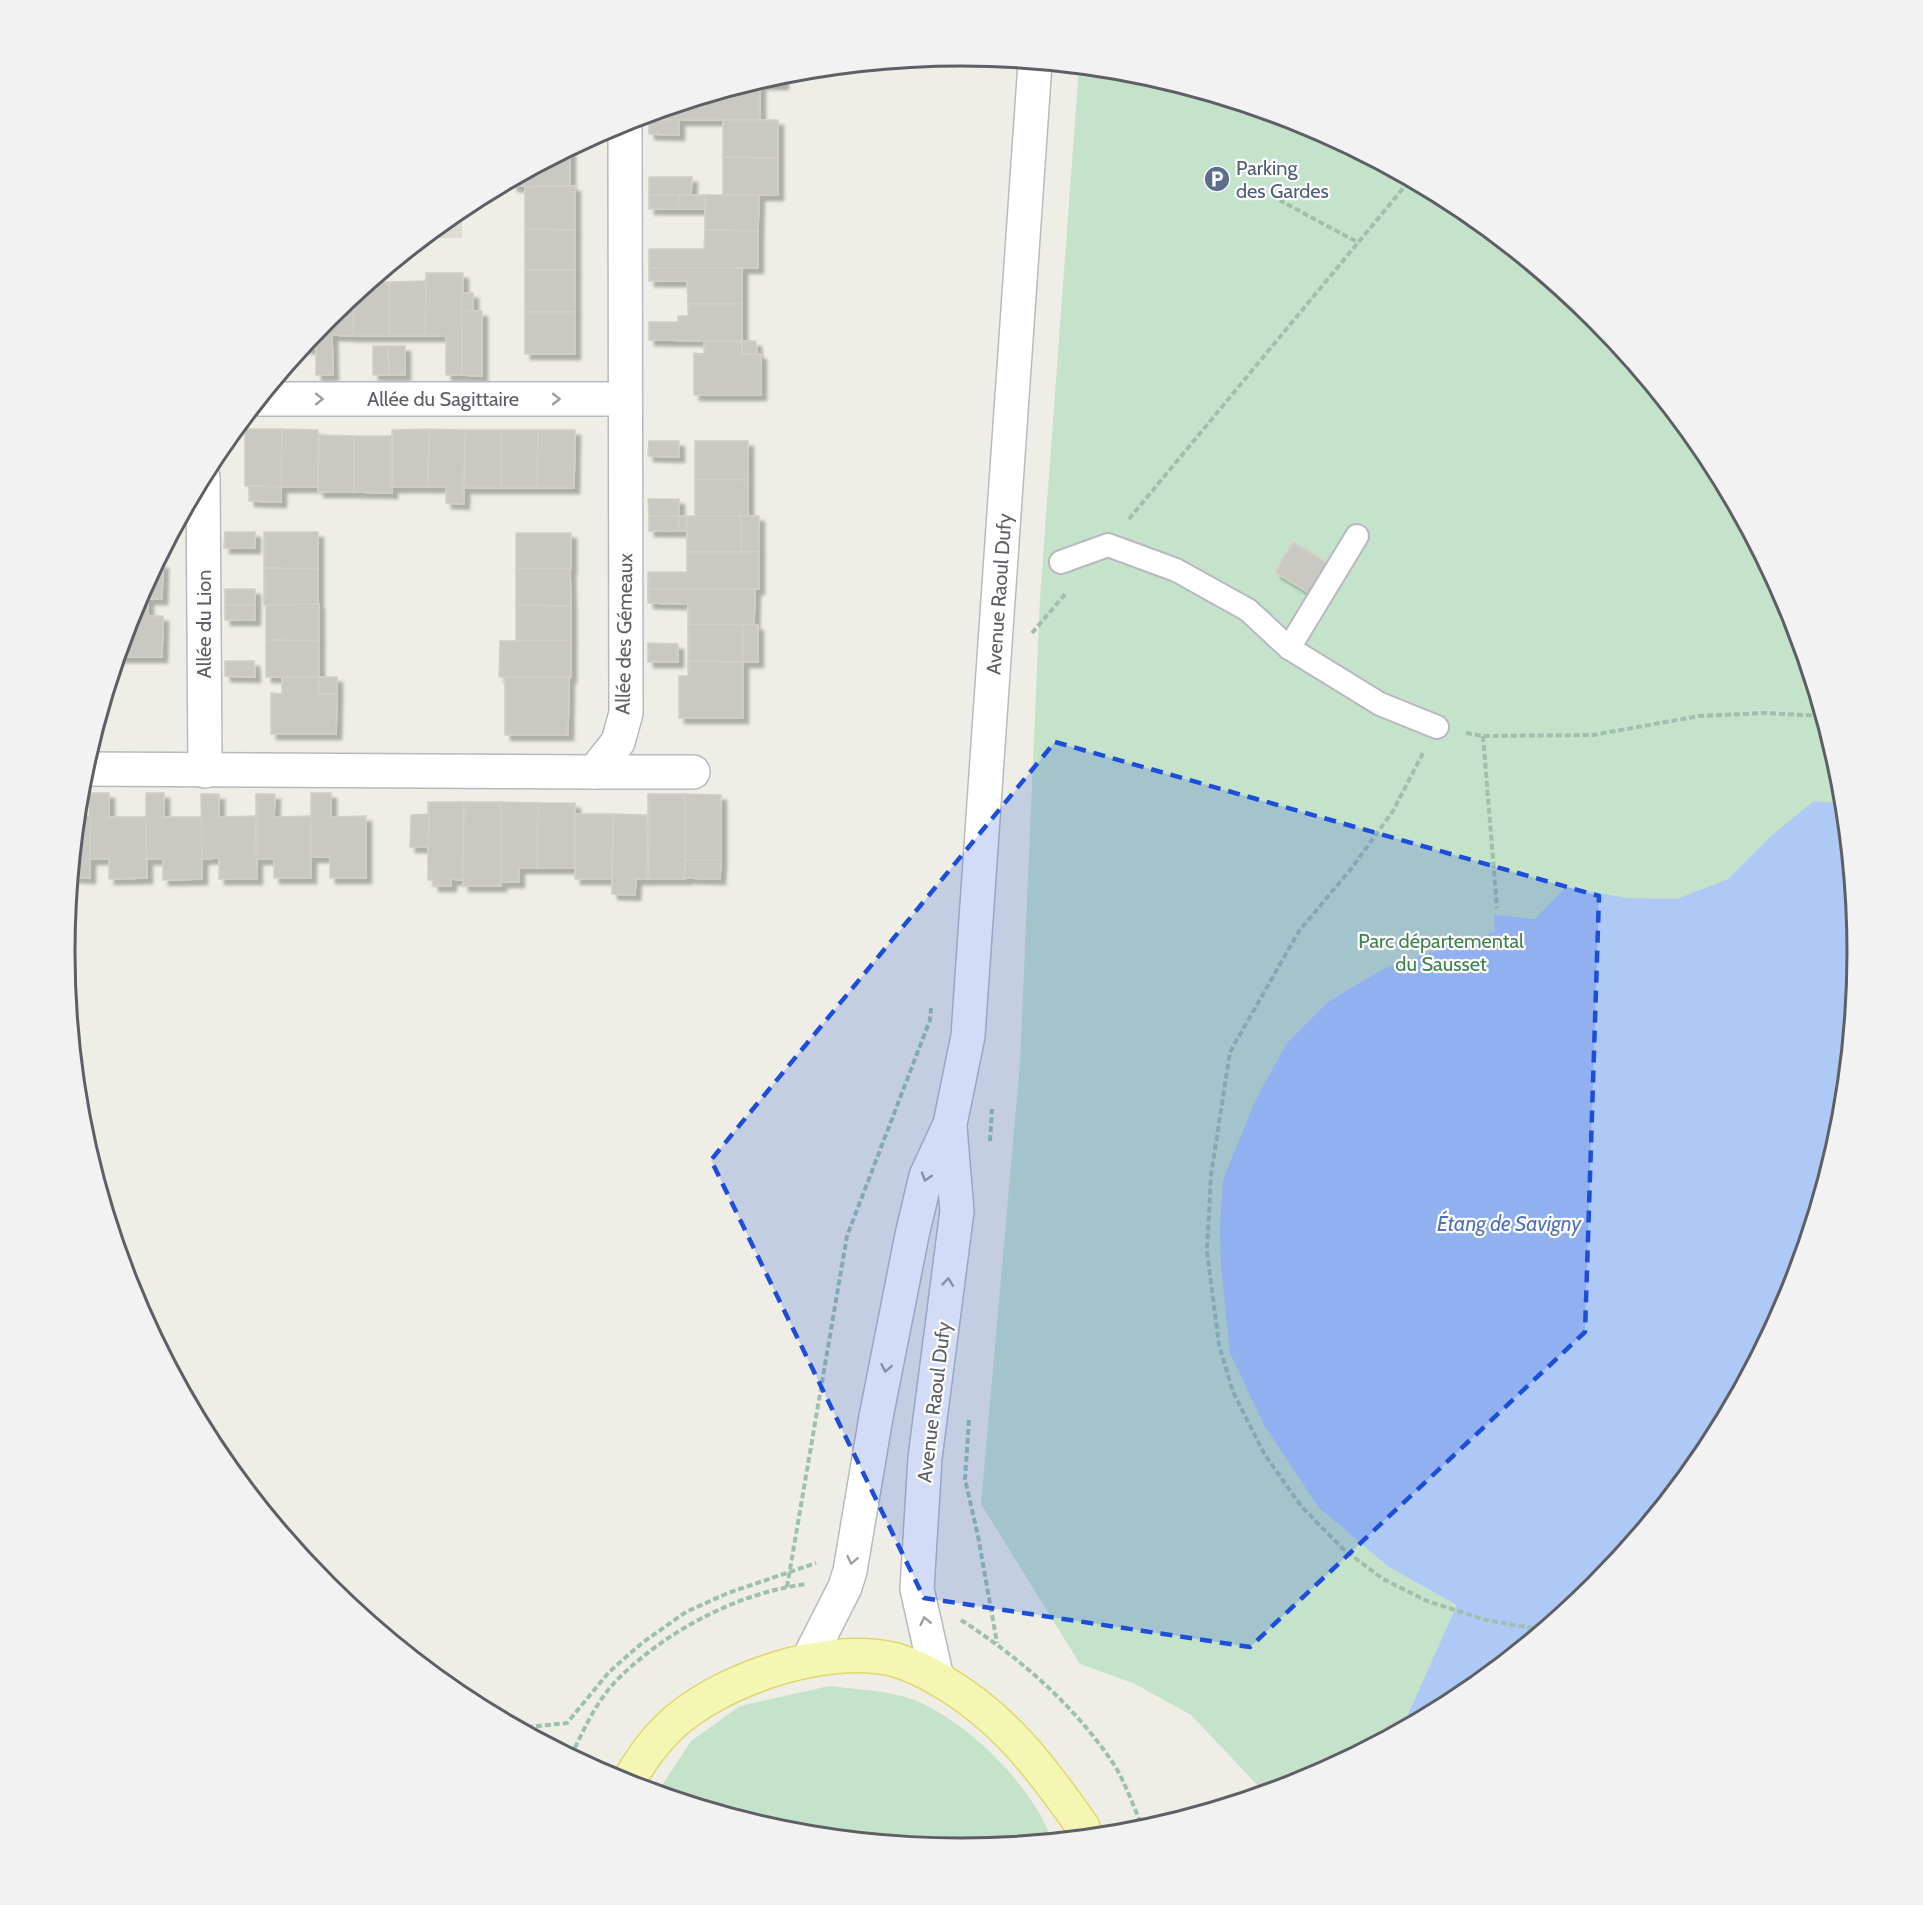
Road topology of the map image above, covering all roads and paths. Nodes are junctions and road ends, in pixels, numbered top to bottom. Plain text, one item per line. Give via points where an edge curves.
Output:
1 (1035, 70) edge
2 (625, 132) edge
3 (1406, 185) edge
4 (1279, 200) dead end
5 (1359, 243) junction
6 (270, 399) edge
7 (625, 399) junction
8 (203, 494) edge
9 (1357, 536) dead end
10 (1108, 545) junction
11 (1061, 562) dead end
12 (1069, 590) dead end
13 (1030, 635) dead end
14 (1289, 648) junction
15 (1816, 716) edge
16 (1437, 727) junction
17 (1483, 736) junction
18 (94, 769) edge
19 (205, 771) junction
20 (594, 772) junction
21 (693, 772) dead end
22 (1497, 908) dead end
23 (932, 996) dead end
24 (993, 1096) dead end
25 (950, 1124) junction
26 (990, 1144) dead end
27 (969, 1419) dead end
28 (823, 1564) dead end
29 (789, 1570) junction
30 (787, 1587) junction
31 (845, 1587) junction
32 (922, 1608) junction
33 (1534, 1628) edge
34 (997, 1643) junction
35 (808, 1660) junction
36 (937, 1678) junction
37 (530, 1727) edge
38 (574, 1750) edge
39 (632, 1776) edge
40 (1140, 1821) edge
41 (1084, 1830) edge

1 - 25 main road, Avenue Raoul Dufy via 968,1036
2 - 7 main road, Allée des Gémeaux
3 - 5 path
4 - 5 path
5 - 10 path
6 -> 7 main road, Allée du Sagittaire
7 - 20 main road, Allée des Gémeaux via 626,713 618,742
8 - 19 main road, Allée du Lion
9 - 14 lane
10 - 11 lane
10 - 14 lane via 1176,570 1248,610
12 - 13 path
14 - 16 lane via 1380,704
15 - 17 path via 1699,716 1593,735
16 - 17 path
16 - 33 path via 1393,812 1299,932 1230,1052 1211,1175 1207,1251 1219,1345 1233,1392 1265,1455 1301,1506 1342,1548 1383,1579 1427,1600 1486,1620
17 - 22 path
18 - 19 main road
19 - 20 main road
20 - 21 main road
23 - 29 path via 930,1020 847,1236
24 - 26 path
25 -> 31 main road, Avenue Raoul Dufy via 926,1176 912,1234
32 -> 25 main road, Avenue Raoul Dufy via 917,1589 925,1458 957,1211
27 - 34 path via 965,1479
28 - 29 path
29 - 30 path
29 - 37 path via 686,1612 609,1672 567,1723
30 - 31 path via 822,1582
30 - 38 path via 705,1617 667,1639 615,1682
31 - 35 main road, Avenue Raoul Dufy
32 - 34 path via 958,1618
36 -> 32 main road, Avenue Raoul Dufy
34 - 40 path via 1060,1697 1114,1765
35 - 36 main road via 896,1660
35 - 39 main road via 758,1674 710,1697 668,1728
36 - 41 main road via 991,1716 1038,1763

